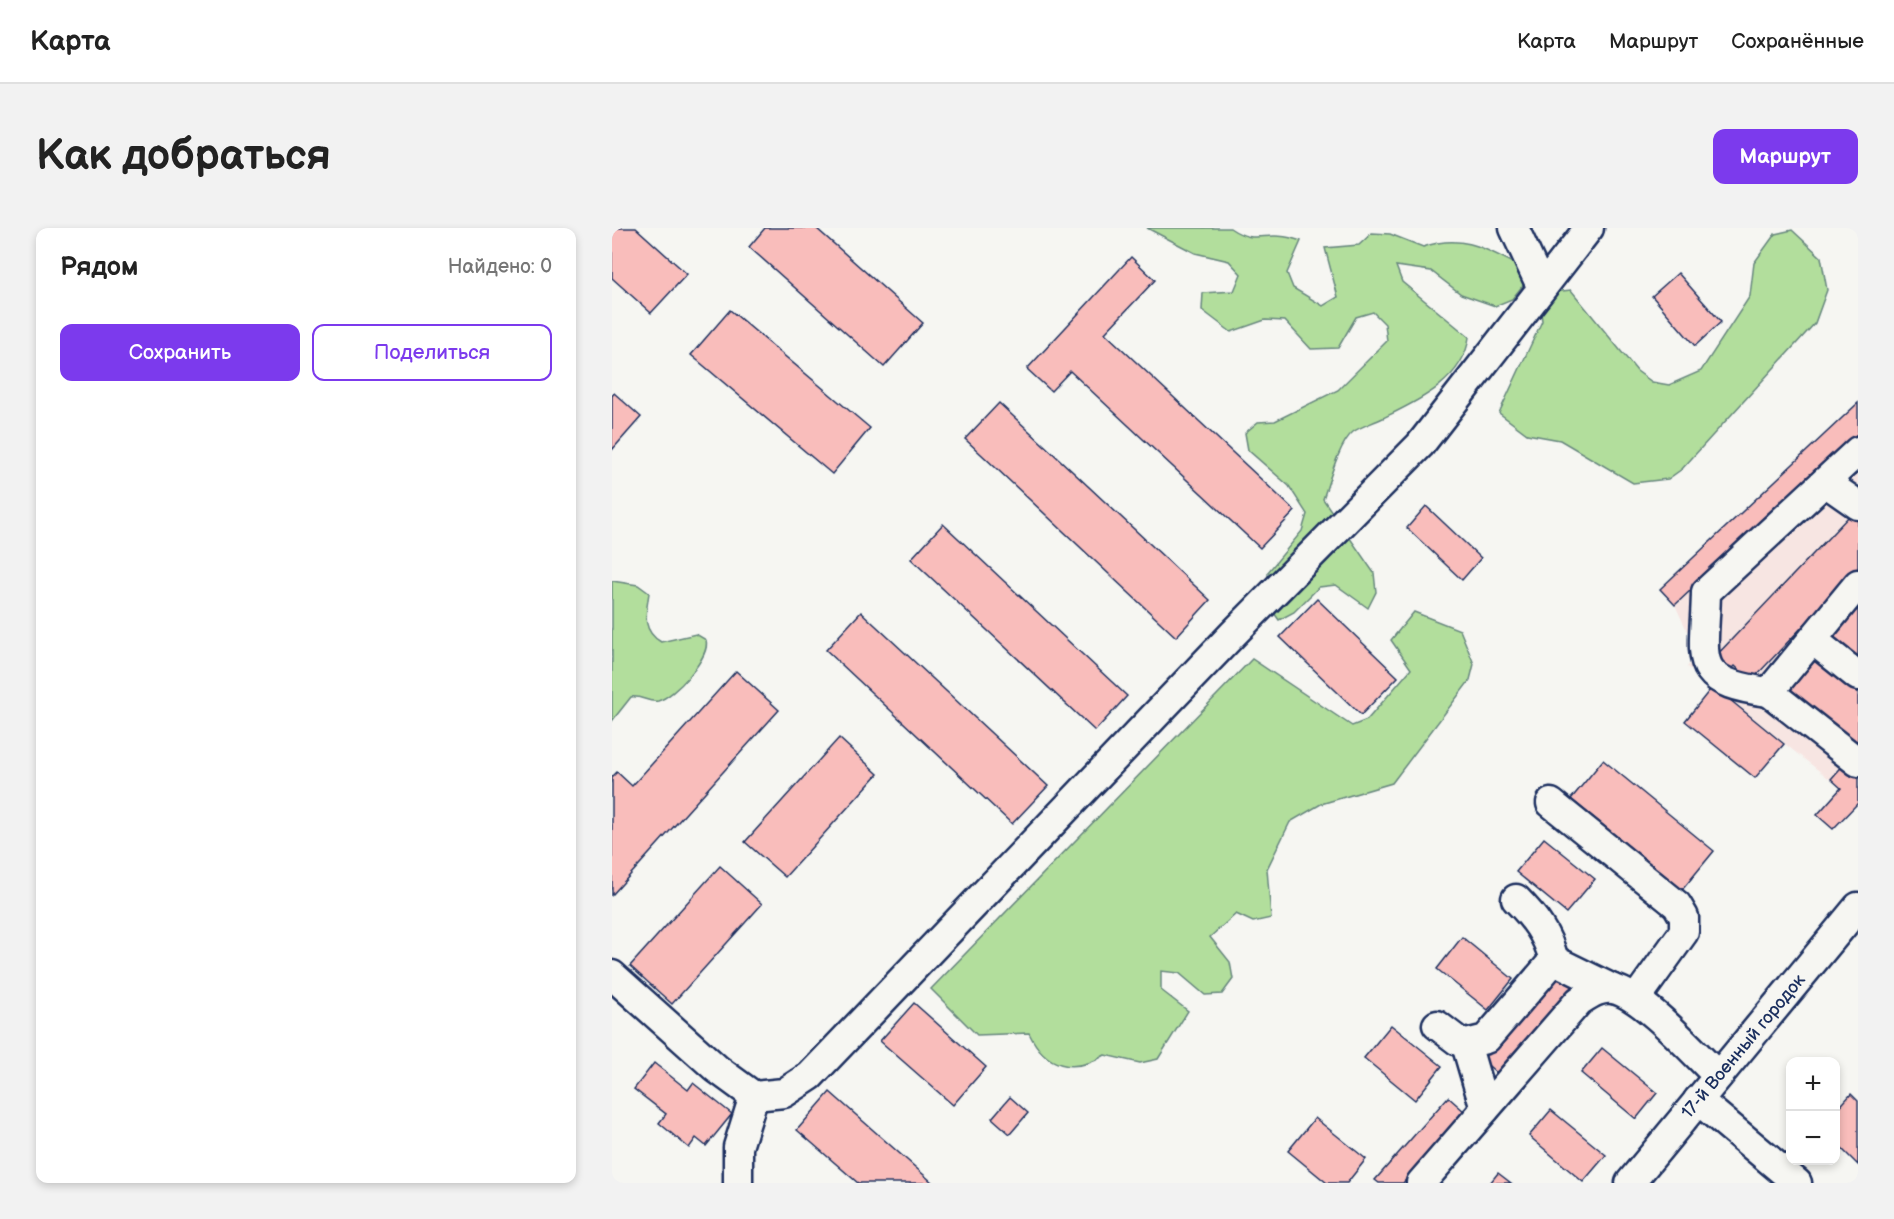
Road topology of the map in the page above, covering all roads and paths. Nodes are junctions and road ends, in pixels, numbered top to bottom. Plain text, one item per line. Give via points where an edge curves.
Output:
1 (1514, 228) edge
2 (1589, 228) edge
3 (1541, 286) junction
4 (1858, 451) edge
5 (1825, 482) junction
6 (1858, 505) edge
7 (1858, 585) edge
8 (1813, 640) junction
9 (1858, 676) edge
10 (1769, 692) junction
11 (1858, 762) edge
12 (1551, 803) dead end
13 (1516, 899) dead end
14 (1857, 908) edge
15 (1554, 960) junction
16 (612, 975) edge
17 (1624, 994) junction
18 (1437, 1025) dead end
19 (1466, 1044) junction
20 (1718, 1076) junction
21 (754, 1096) junction
22 (1698, 1100) junction
23 (1485, 1109) junction
24 (738, 1183) edge
25 (1421, 1183) edge
26 (1630, 1183) edge
27 (1797, 1183) edge

1 - 3 street
2 - 3 street
3 - 21 street via 1420,445 1233,634 810,1076 784,1093
4 - 5 street
5 - 6 street
5 - 10 street via 1706,592 1703,659 1713,674 1734,687
7 - 8 street
8 - 9 street
8 - 10 street
10 - 11 street
12 - 17 street via 1677,905 1684,917 1684,932
13 - 15 street via 1548,937
14 - 20 street, 17-й Военный городок
15 - 17 street
15 - 19 street via 1485,1039
16 - 21 street via 717,1069
17 - 20 street
17 - 23 street via 1595,991 1579,1001
18 - 19 street
19 - 23 street
20 - 22 street, 17-й Военный городок
21 - 24 street via 738,1147
22 - 26 street, 17-й Военный городок
22 - 27 street
23 - 25 street

